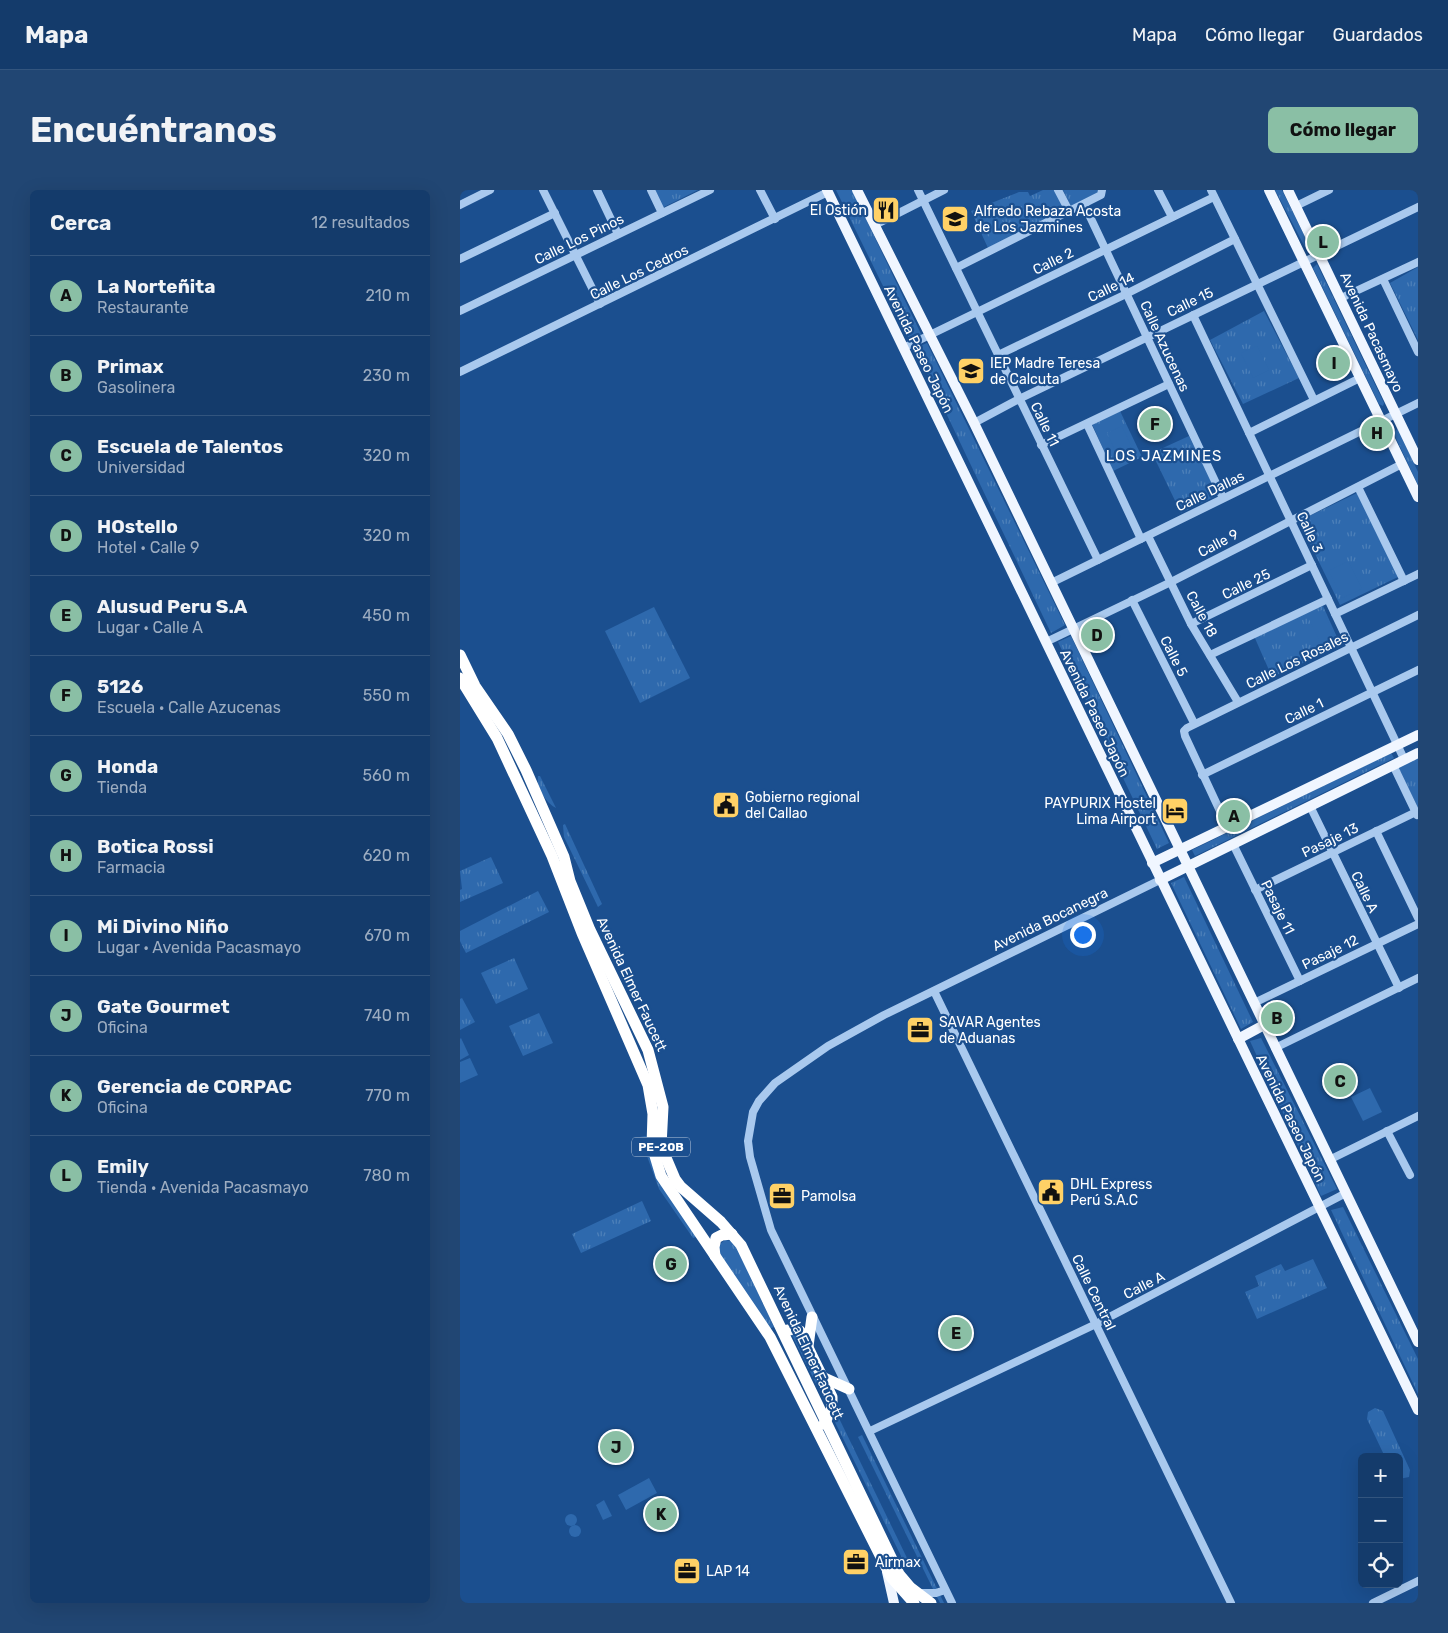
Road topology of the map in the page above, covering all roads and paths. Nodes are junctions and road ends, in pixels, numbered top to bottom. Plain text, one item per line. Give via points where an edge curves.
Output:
1 (490, 190) edge
2 (543, 190) edge
3 (597, 190) edge
4 (651, 190) edge
5 (707, 190) edge
6 (760, 190) edge
7 (857, 190) edge
8 (918, 190) edge
9 (944, 190) edge
10 (1058, 190) edge
11 (1158, 190) edge
12 (1269, 190) edge
13 (1288, 190) edge
14 (1329, 190) edge
15 (827, 191) edge
16 (1102, 193) edge
17 (1212, 193) edge
18 (923, 200) junction
19 (460, 204) edge
20 (1084, 204) junction
21 (1296, 206) junction
22 (1418, 207) edge
23 (1069, 211) junction
24 (555, 213) junction
25 (662, 213) junction
26 (1172, 217) junction
27 (775, 220) junction
28 (875, 224) junction
29 (618, 234) junction
30 (1235, 239) junction
31 (1106, 250) junction
32 (1320, 254) junction
33 (576, 255) junction
34 (460, 259) edge
35 (1303, 262) junction
36 (1418, 262) edge
37 (956, 268) junction
38 (1383, 279) junction
39 (1257, 284) junction
40 (1127, 294) junction
41 (1341, 298) junction
42 (600, 304) junction
43 (460, 311) edge
44 (977, 312) junction
45 (1193, 315) junction
46 (930, 335) junction
47 (1147, 337) junction
48 (903, 348) junction
49 (1418, 352) edge
50 (998, 355) junction
51 (460, 372) edge
52 (1360, 378) junction
53 (1169, 384) junction
54 (1019, 399) junction
55 (1314, 400) junction
56 (1418, 403) edge
57 (1396, 414) junction
58 (1381, 421) junction
59 (974, 423) junction
60 (1087, 424) junction
61 (1249, 432) junction
62 (1042, 445) junction
63 (1418, 460) edge
64 (1402, 464) junction
65 (1270, 476) junction
66 (1358, 487) junction
67 (1223, 498) junction
68 (1418, 498) edge
69 (1291, 519) junction
70 (1144, 537) junction
71 (1098, 560) junction
72 (1312, 565) junction
73 (1418, 574) edge
74 (1171, 582) junction
75 (1404, 582) junction
76 (1051, 583) junction
77 (1328, 599) junction
78 (1132, 600) junction
79 (1335, 614) junction
80 (1418, 615) edge
81 (1191, 624) junction
82 (1073, 628) junction
83 (1046, 642) junction
84 (1351, 647) junction
85 (460, 655) edge
86 (1210, 655) junction
87 (1418, 670) edge
88 (460, 678) edge
89 (1372, 692) junction
90 (1238, 702) junction
91 (1194, 723) junction
92 (1418, 735) edge
93 (1398, 744) junction
94 (1418, 753) edge
95 (1404, 759) junction
96 (1393, 765) junction
97 (1202, 775) junction
98 (1310, 806) junction
99 (1417, 814) edge
100 (1227, 826) junction
101 (1376, 831) junction
102 (1233, 844) junction
103 (1179, 849) junction
104 (1332, 853) junction
105 (1152, 863) junction
106 (1187, 866) junction
107 (1160, 880) junction
108 (1255, 890) junction
109 (1418, 918) edge
110 (1418, 924) edge
111 (1376, 944) junction
112 (1418, 978) edge
113 (1300, 980) junction
114 (1399, 988) junction
115 (934, 991) junction
116 (1254, 1003) junction
117 (1264, 1025) junction
118 (1238, 1039) junction
119 (1276, 1048) junction
120 (1418, 1116) edge
121 (1388, 1131) junction
122 (750, 1157) joint
123 (1329, 1160) junction
124 (1410, 1175) dead end
125 (1346, 1193) junction
126 (1320, 1208) junction
127 (732, 1234) junction
128 (715, 1256) junction
129 (812, 1317) junction
130 (1096, 1324) junction
131 (783, 1330) junction
132 (1416, 1335) edge
133 (808, 1346) junction
134 (822, 1377) junction
135 (849, 1389) junction
136 (1418, 1410) edge
137 (826, 1422) junction
138 (817, 1431) junction
139 (870, 1431) junction
140 (856, 1497) junction
141 (891, 1567) junction
142 (1418, 1580) edge
143 (945, 1590) junction
144 (916, 1598) edge
145 (894, 1603) edge
146 (931, 1603) edge
147 (952, 1603) edge
148 (1231, 1603) edge
149 (1373, 1603) edge

1 - 19 street
2 - 24 street
3 - 29 street
4 - 25 street
5 - 25 street, Calle Los Pinos
6 - 27 street
7 - 28 main road, Avenida Paseo Japón
8 - 18 street, Calle 11
9 - 18 street
10 - 23 street
11 - 26 street
12 - 35 main road
13 - 21 main road, Avenida Pacasmayo
14 - 21 street
15 - 27 street, Calle Los Cedros
15 - 48 main road, Avenida Paseo Japón
16 - 20 street
17 - 26 street, Calle 2
17 - 30 street
18 - 28 street
18 - 37 street, Calle 11
20 - 23 street
20 - 31 street, Calle Azucenas
21 - 32 main road, Avenida Pacasmayo
22 - 32 street
23 - 37 street
24 - 33 street
24 - 34 street
25 - 29 street, Calle Los Pinos
26 - 31 street, Calle 2
27 - 42 street, Calle Los Cedros
28 - 46 main road, Avenida Paseo Japón
29 - 33 street, Calle Los Pinos
30 - 39 street
30 - 40 street, Calle 14
31 - 40 street, Calle Azucenas
31 - 44 street, Calle 2
32 - 35 street, Calle 15
32 - 41 main road, Avenida Pacasmayo
33 - 42 street
33 - 43 street, Calle Los Pinos
35 - 39 street, Calle 15
35 - 52 main road
36 - 38 street
37 - 44 street, Calle 11
38 - 41 street
38 - 49 street
39 - 45 street, Calle 15
39 - 55 street
40 - 47 street, Calle Azucenas
40 - 50 street, Calle 14
41 - 57 main road, Avenida Pacasmayo
42 - 51 street, Calle Los Cedros
44 - 46 street, Calle 2
44 - 50 street, Calle 11
45 - 47 street, Calle 15
45 - 61 street, Calle 3
46 - 48 street, Calle 2
46 - 59 main road, Avenida Paseo Japón
47 - 53 street, Calle Azucenas
47 - 54 street, Calle 15
48 - 83 main road, Avenida Paseo Japón
50 - 54 street, Calle 11
52 - 55 street
52 - 58 main road
53 - 60 street
53 - 67 street, Calle Azucenas
54 - 59 street, Calle 15
54 - 62 street, Calle 11
55 - 61 street
56 - 57 street, Calle Dallas
57 - 58 street, Calle Dallas
57 - 63 main road, Avenida Pacasmayo
58 - 64 main road
58 - 65 street, Calle Dallas
59 - 76 main road, Avenida Paseo Japón
60 - 62 street
60 - 70 street, Calle 18
61 - 65 street, Calle 3
62 - 71 street, Calle 11
64 - 66 street, Calle 9
64 - 68 main road
65 - 67 street, Calle Dallas
65 - 69 street, Calle 3
66 - 69 street, Calle 9
66 - 75 street
67 - 70 street, Calle Dallas
69 - 72 street, Calle 3
69 - 74 street, Calle 9
70 - 71 street, Calle Dallas
70 - 74 street, Calle 18
71 - 76 street, Calle Dallas
72 - 77 street, Calle 3
72 - 81 street, Calle 25
73 - 75 street
74 - 78 street, Calle 9
74 - 81 street, Calle 18
75 - 79 street
76 - 82 main road, Avenida Paseo Japón
77 - 79 street, Calle 3
77 - 86 street
78 - 82 street, Calle 9
78 - 91 street, Calle 5
79 - 84 street, Calle 3
80 - 84 street, Calle Los Rosales
81 - 86 street, Calle 18
82 - 83 street, Calle 9
82 - 103 main road, Avenida Paseo Japón
83 - 105 main road, Avenida Paseo Japón
84 - 89 street, Calle 3
84 - 90 street, Calle Los Rosales
85 - 127 highway, Avenida Elmer Faucett / PE-20B via 526,770 561,848 570,881 590,930 648,1050 663,1107 660,1146 675,1179
86 - 90 street, Calle 18
87 - 89 street, Calle 1
88 - 128 highway, Avenida Elmer Faucett / PE-20B via 496,738 552,856 648,1085 653,1108 652,1146 661,1176
89 - 93 street, Calle 3
89 - 97 street, Calle 1
90 - 91 street, Calle Los Rosales
91 - 97 street, Calle Los Rosales via 1184,731
92 - 93 main road
93 - 95 street, Calle 3
93 - 100 main road
94 - 95 main road, Avenida Bocanegra
95 - 96 main road, Avenida Bocanegra
96 - 98 main road, Avenida Bocanegra
96 - 99 street
97 - 100 street
98 - 102 main road, Avenida Bocanegra
98 - 104 street, Calle A
99 - 101 street, Pasaje 13
100 - 103 main road
101 - 104 street, Pasaje 13
101 - 109 street
102 - 106 main road, Avenida Bocanegra
102 - 108 street, Pasaje 11
103 - 105 main road
103 - 106 main road, Avenida Paseo Japón
104 - 108 street, Pasaje 13
104 - 111 street, Calle A
105 - 107 main road, Avenida Paseo Japón
106 - 107 main road, Avenida Bocanegra
106 - 116 main road, Avenida Paseo Japón
107 - 115 street, Avenida Bocanegra
107 - 118 main road, Avenida Paseo Japón
108 - 113 street, Pasaje 11
110 - 111 street, Pasaje 12
111 - 113 street, Pasaje 12
111 - 114 street, Calle A
112 - 114 street
113 - 116 street, Pasaje 12
114 - 119 street
115 - 122 street, Avenida Bocanegra via 828,1046 775,1082 753,1112 748,1142
115 - 130 street, Calle Central
116 - 117 main road, Avenida Paseo Japón
117 - 118 main road
117 - 119 main road, Avenida Paseo Japón
118 - 126 main road, Avenida Paseo Japón
119 - 123 main road, Avenida Paseo Japón
120 - 121 street
121 - 123 street
121 - 124 street
122 - 129 street, Avenida Elmer Faucett via 771,1230
123 - 125 main road, Avenida Paseo Japón
125 - 126 street, Calle A
125 - 132 main road, Avenida Paseo Japón
126 - 130 street, Calle A
126 - 136 main road, Avenida Paseo Japón
127 - 128 highway via 716,1238
127 - 131 highway, Avenida Elmer Faucett / PE-20B via 741,1245
128 - 138 highway, Avenida Elmer Faucett / PE-20B via 770,1337
129 - 133 highway
129 - 135 street, Avenida Elmer Faucett
130 - 139 street, Calle A
130 - 148 street, Calle Central
131 - 133 highway via 800,1331
131 - 137 highway, Avenida Elmer Faucett / PE-20B
133 - 134 highway
134 - 135 highway
134 - 137 highway via 832,1396 832,1408
135 - 139 street, Avenida Elmer Faucett
137 - 138 highway
137 - 140 highway, Avenida Elmer Faucett / PE-20B
138 - 140 highway, Avenida Elmer Faucett / PE-20B
139 - 143 street, Avenida Elmer Faucett
140 - 141 highway, Avenida Elmer Faucett / PE-20B
141 - 144 highway, Avenida Elmer Faucett / PE-20B
141 - 145 main road, Avenida Elmer Faucett
142 - 149 street
143 - 144 street
143 - 147 street, Avenida Elmer Faucett
144 - 146 highway, Avenida Elmer Faucett / PE-20B

